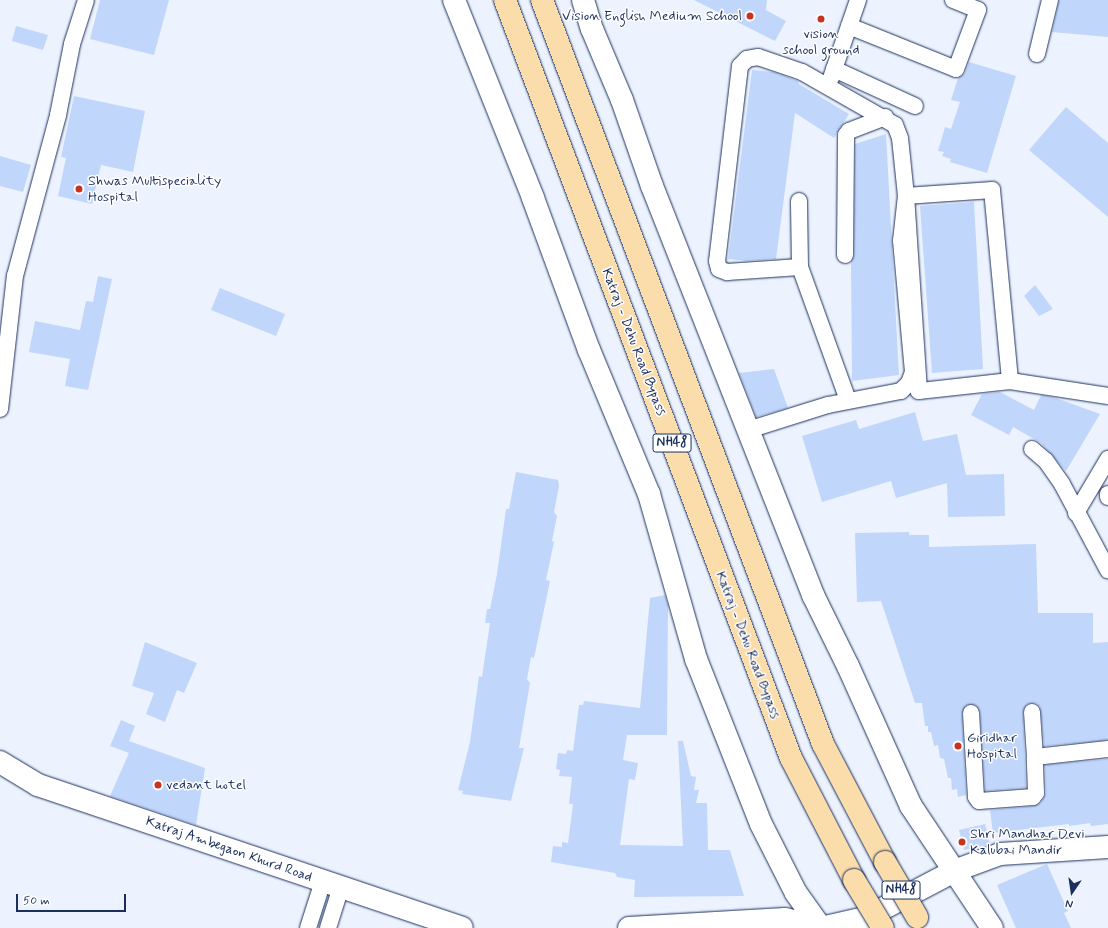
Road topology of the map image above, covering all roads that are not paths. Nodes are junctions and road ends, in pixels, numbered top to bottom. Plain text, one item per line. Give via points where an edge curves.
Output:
1 (86, 0) edge
2 (454, 0) edge
3 (505, 0) edge
4 (542, 0) edge
5 (583, 0) edge
6 (858, 0) edge
7 (953, 0) edge
8 (1050, 0) edge
9 (849, 26) junction
10 (1037, 54) dead end
11 (915, 106) dead end
12 (885, 117) junction
13 (906, 196) junction
14 (799, 201) dead end
15 (845, 255) dead end
16 (800, 267) junction
17 (1010, 382) junction
18 (1108, 396) edge
19 (848, 400) junction
20 (0, 409) edge
21 (748, 430) junction
22 (1032, 448) dead end
23 (1108, 459) edge
24 (1108, 494) edge
25 (1108, 497) edge
26 (1076, 513) junction
27 (1108, 570) edge
28 (1032, 712) dead end
29 (971, 713) dead end
30 (1108, 749) edge
31 (1035, 757) junction
32 (0, 762) edge
33 (1108, 847) edge
34 (954, 871) junction
35 (332, 884) junction
36 (920, 922) edge
37 (779, 924) edge
38 (308, 928) edge
39 (328, 928) edge
40 (462, 928) edge
41 (631, 928) edge
42 (821, 928) edge
43 (883, 928) edge
44 (992, 928) edge

1 - 20 street via 72,44 58,115 15,276
2 - 42 street via 530,191 589,350 649,494 696,659 761,824 796,893
3 - 43 highway, Katraj - Dehu Road Bypass / NH48, bridge via 791,758 854,880
4 - 36 highway, NH48, bridge via 823,744 885,862
5 - 21 street via 652,186
6 - 9 street
7 - 9 street via 978,10 956,70
8 - 10 street
9 - 11 street via 833,74
12 - 13 street via 896,125 900,138
12 - 15 street via 846,134
12 - 16 street via 795,69 758,57 748,59 740,66 716,261 719,269 727,272
13 - 17 street via 992,190
13 - 17 street via 919,391
13 - 19 street via 901,241 910,324 911,378 901,391
14 - 16 street
16 - 19 street
17 - 18 street
19 - 21 street
21 - 34 street via 813,595 911,806
22 - 26 street via 1046,461
23 - 26 street
24 - 25 street
26 - 27 street
28 - 31 street
29 - 31 street via 976,797 979,801 1034,797
30 - 31 street
32 - 35 street, Katraj Ambegaon Khurd Road via 38,785
33 - 34 street via 1000,854
34 - 42 street via 865,918
34 - 44 street
35 - 38 street
35 - 39 street
35 - 40 street, Katraj Ambegaon Khurd Road
37 - 41 street
37 - 42 street

